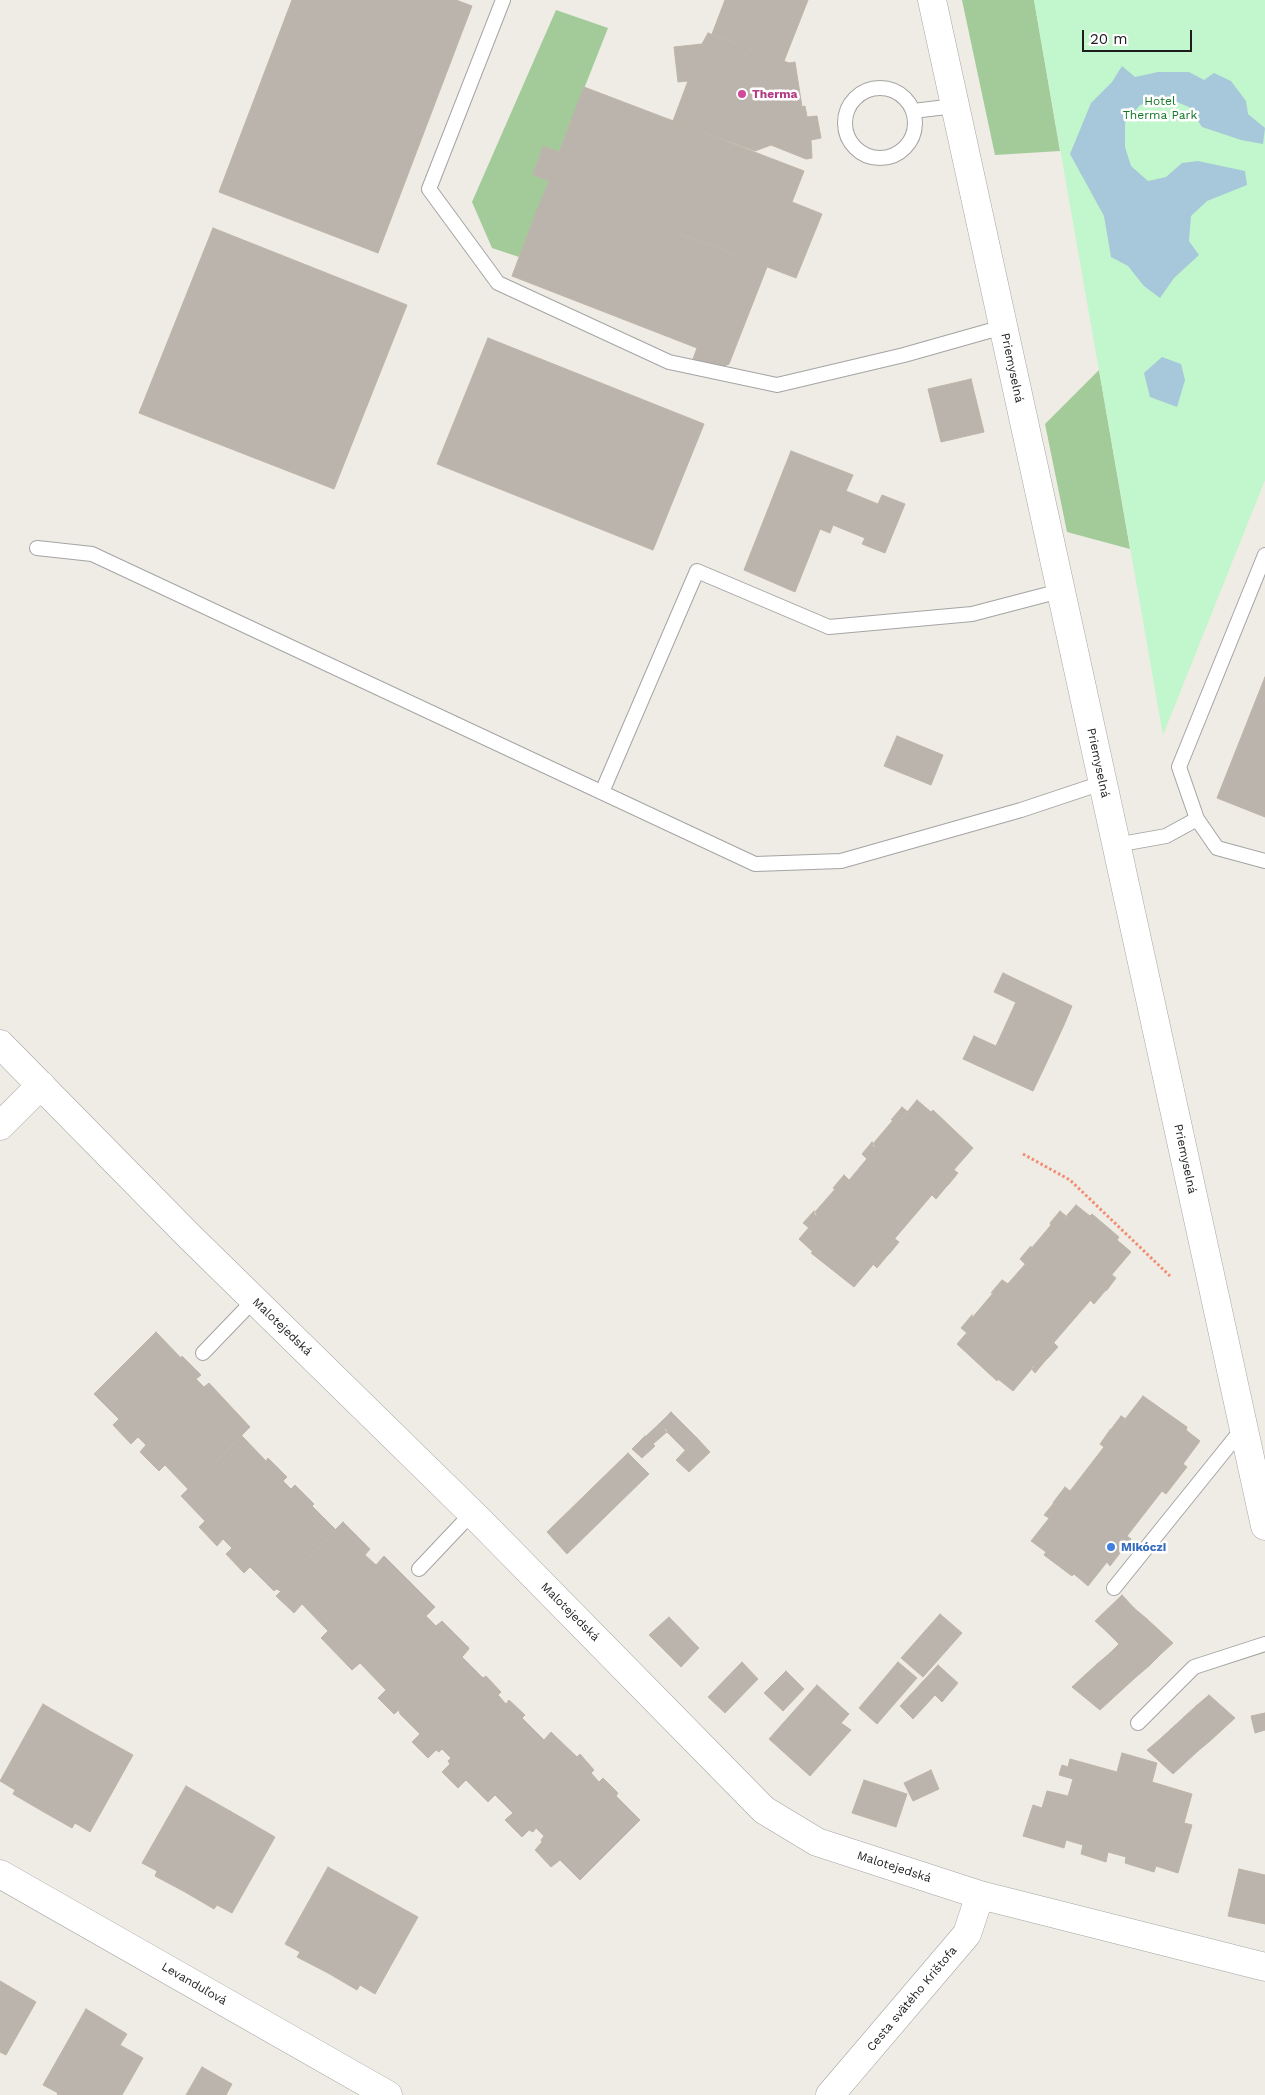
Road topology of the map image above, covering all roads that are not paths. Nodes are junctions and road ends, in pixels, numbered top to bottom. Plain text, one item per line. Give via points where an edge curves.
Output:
1 (503, 0) edge
2 (932, 0) edge
3 (955, 106) junction
4 (913, 111) junction
5 (1003, 327) junction
6 (37, 548) dead end
7 (1265, 555) edge
8 (1060, 591) junction
9 (1102, 783) junction
10 (602, 792) junction
11 (1197, 819) junction
12 (1116, 844) junction
13 (1265, 861) edge
14 (0, 1044) edge
15 (41, 1085) junction
16 (0, 1126) edge
17 (254, 1300) junction
18 (203, 1353) dead end
19 (1243, 1427) junction
20 (472, 1513) junction
21 (1265, 1526) edge
22 (419, 1569) dead end
23 (1114, 1588) dead end
24 (1265, 1644) edge
25 (1138, 1723) dead end
26 (0, 1874) edge
27 (980, 1895) junction
28 (1265, 1967) edge
29 (387, 2095) edge
30 (830, 2095) edge

1 - 5 lane via 429,189 498,283 669,362 777,385 904,355
2 - 3 street, Priemyselná
3 - 4 lane
3 - 5 street, Priemyselná
4 - 4 lane via 907,102 888,89 865,92 848,108 846,132 864,154 891,157 905,147 914,133
5 - 8 street, Priemyselná
6 - 10 lane via 92,554
7 - 11 lane via 1179,767
8 - 9 street, Priemyselná
8 - 10 lane via 972,614 829,627 697,571
9 - 10 lane via 1021,810 841,861 755,864
9 - 12 street, Priemyselná
11 - 12 lane via 1166,836
11 - 13 lane via 1217,848
12 - 19 street, Priemyselná
14 - 15 street, Malotejedská
15 - 16 street
15 - 17 street, Malotejedská
17 - 18 lane
17 - 20 street, Malotejedská
19 - 21 street, Priemyselná
19 - 23 lane
20 - 22 lane
20 - 27 street, Malotejedská via 764,1810 817,1842
24 - 25 lane via 1194,1667
26 - 29 street, Levanduľová
27 - 28 street, Malotejedská
27 - 30 street, Cesta svätého Krištofa via 967,1934

